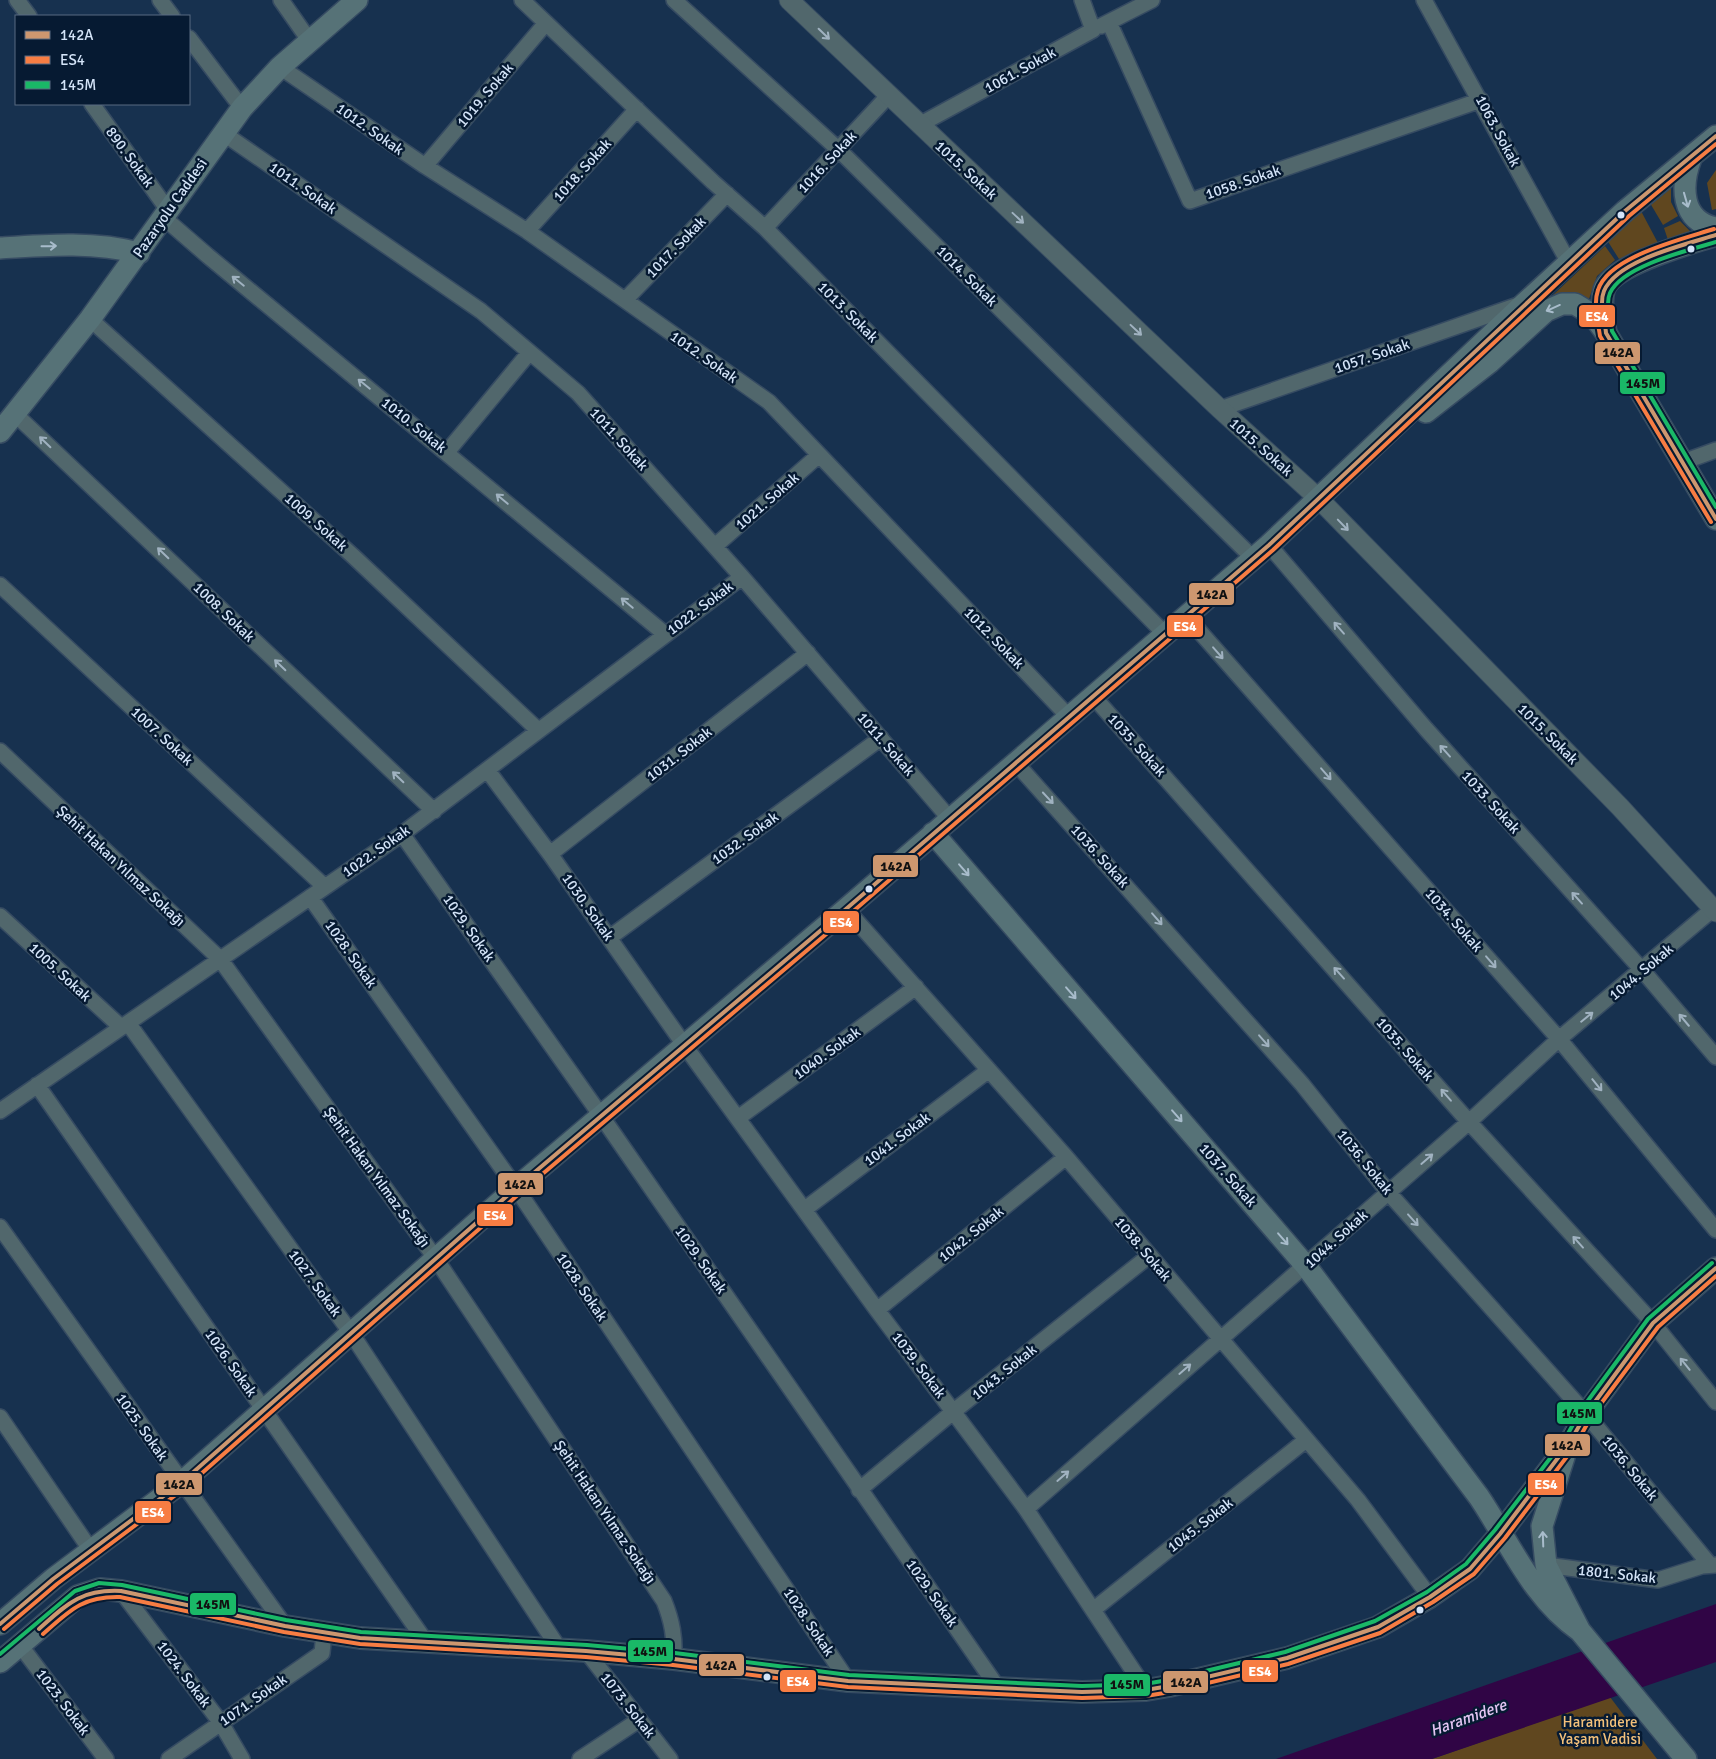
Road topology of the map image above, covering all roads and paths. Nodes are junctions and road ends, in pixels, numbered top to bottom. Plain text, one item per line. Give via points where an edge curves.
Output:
1 (17, 0) edge
2 (160, 0) edge
3 (281, 0) edge
4 (357, 0) edge
5 (522, 0) edge
6 (674, 0) edge
7 (789, 0) edge
8 (1082, 0) edge
9 (1152, 0) edge
10 (1424, 0) edge
11 (28, 15) edge
12 (171, 15) edge
13 (1109, 22) junction
14 (546, 23) junction
15 (1093, 30) junction
16 (190, 39) edge
17 (309, 40) junction
18 (280, 67) junction
19 (888, 95) junction
20 (1481, 100) junction
21 (93, 105) edge
22 (242, 108) junction
23 (637, 109) junction
24 (919, 125) junction
25 (223, 133) junction
26 (1716, 136) edge
27 (839, 150) junction
28 (1691, 158) junction
29 (425, 166) junction
30 (727, 194) junction
31 (166, 213) junction
32 (765, 228) junction
33 (1716, 228) edge
34 (527, 231) junction
35 (1716, 235) edge
36 (0, 248) edge
37 (138, 253) junction
38 (1568, 263) junction
39 (625, 300) junction
40 (1524, 303) junction
41 (90, 319) junction
42 (1606, 333) junction
43 (530, 353) junction
44 (1220, 409) junction
45 (15, 414) junction
46 (0, 432) edge
47 (1384, 438) junction
48 (1716, 450) edge
49 (447, 452) junction
50 (819, 455) junction
51 (1683, 462) junction
52 (1318, 498) junction
53 (1716, 519) edge
54 (715, 546) junction
55 (1261, 552) junction
56 (742, 577) junction
57 (0, 585) edge
58 (1186, 616) junction
59 (664, 634) junction
60 (1165, 634) junction
61 (808, 653) junction
62 (1093, 696) junction
63 (1069, 717) junction
64 (538, 730) junction
65 (881, 738) junction
66 (0, 751) edge
67 (1015, 762) junction
68 (488, 771) junction
69 (434, 811) junction
70 (950, 819) junction
71 (932, 833) junction
72 (402, 834) junction
73 (550, 854) junction
74 (325, 887) junction
75 (310, 897) junction
76 (846, 909) junction
77 (1715, 911) edge
78 (0, 916) edge
79 (609, 938) junction
80 (220, 959) junction
81 (1643, 971) junction
82 (916, 987) junction
83 (124, 1025) junction
84 (1560, 1040) junction
85 (685, 1046) junction
86 (1716, 1057) edge
87 (990, 1070) junction
88 (37, 1085) junction
89 (0, 1110) edge
90 (602, 1116) junction
91 (738, 1118) junction
92 (1470, 1122) junction
93 (1066, 1157) junction
94 (516, 1188) junction
95 (1388, 1192) junction
96 (805, 1209) junction
97 (0, 1227) edge
98 (1716, 1230) edge
99 (1150, 1256) junction
100 (436, 1259) junction
101 (1306, 1266) junction
102 (1716, 1268) edge
103 (877, 1310) junction
104 (1653, 1323) junction
105 (351, 1333) junction
106 (1220, 1338) junction
107 (1716, 1402) edge
108 (264, 1410) junction
109 (954, 1411) junction
110 (1586, 1414) junction
111 (0, 1417) edge
112 (1306, 1440) junction
113 (1570, 1442) junction
114 (181, 1483) junction
115 (859, 1490) junction
116 (1026, 1509) junction
117 (1500, 1534) junction
118 (92, 1552) junction
119 (1546, 1565) junction
120 (1713, 1565) edge
121 (121, 1591) junction
122 (1430, 1597) junction
123 (1093, 1610) junction
124 (2, 1618) edge
125 (284, 1626) junction
126 (1580, 1632) junction
127 (324, 1633) junction
128 (426, 1642) junction
129 (20, 1645) junction
130 (560, 1650) junction
131 (586, 1651) junction
132 (674, 1659) junction
133 (0, 1662) edge
134 (848, 1681) junction
135 (998, 1688) junction
136 (1146, 1690) junction
137 (639, 1720) junction
138 (221, 1722) junction
139 (106, 1759) edge
140 (169, 1759) edge
141 (242, 1759) edge
142 (580, 1759) edge
143 (670, 1759) edge
144 (1686, 1759) edge

1 - 11 street
2 - 12 street
3 - 17 street
4 - 17 main road, Pazaryolu Caddesi
5 - 14 street, 1013. Sokak
6 - 27 street, 1014. Sokak
7 -> 19 street, 1015. Sokak
8 - 15 street
9 - 13 street, 1061. Sokak
10 - 20 street, 1063. Sokak
13 - 15 street, 1061. Sokak
13 - 20 street, 1058. Sokak via 1190,200
14 - 23 street, 1013. Sokak
14 - 29 street, 1019. Sokak
15 - 24 street, 1061. Sokak
16 - 22 street
17 - 18 main road, Pazaryolu Caddesi
18 - 22 main road, Pazaryolu Caddesi
18 - 29 street, 1012. Sokak
19 - 24 street, 1015. Sokak
19 - 27 street, 1016. Sokak
20 - 38 street, 1063. Sokak
21 - 31 street, 890. Sokak
22 - 25 main road, Pazaryolu Caddesi
23 - 30 street, 1013. Sokak
23 - 34 street, 1018. Sokak
24 -> 44 street, 1015. Sokak
25 - 31 main road, Pazaryolu Caddesi
25 - 43 street, 1011. Sokak via 481,311
26 - 28 main road
27 - 32 street, 1016. Sokak
27 - 55 street, 1014. Sokak
28 -> 33 main road via 1683,182 1684,200 1700,221
28 - 38 main road via 1625,211
29 - 34 street, 1012. Sokak
30 - 32 street, 1013. Sokak
30 - 39 street, 1017. Sokak
31 - 37 main road, Pazaryolu Caddesi
49 -> 31 street, 1010. Sokak via 208,256
32 - 60 street, 1013. Sokak
34 - 39 street, 1012. Sokak
35 - 42 main road via 1625,269 1608,282 1603,292
36 -> 37 main road via 96,246
37 - 41 main road, Pazaryolu Caddesi
38 - 40 main road
39 - 50 street, 1012. Sokak via 769,402
40 - 44 street, 1057. Sokak
40 - 47 main road
41 - 45 main road, Pazaryolu Caddesi
41 - 64 street, 1009. Sokak via 353,556
42 -> 47 main road via 1592,314 1575,304 1562,304 1546,311 1453,393
42 - 51 main road
43 - 49 street
43 - 54 street, 1011. Sokak via 578,393
44 - 52 street, 1015. Sokak
45 - 46 main road, Pazaryolu Caddesi
69 -> 45 street, 1008. Sokak
47 - 52 main road
48 - 51 street
59 -> 49 street, 1010. Sokak
50 - 54 street, 1021. Sokak
50 - 63 street, 1012. Sokak
51 - 53 main road
52 - 55 main road
52 -> 77 street, 1015. Sokak via 1620,807
54 - 56 street, 1011. Sokak
55 - 58 main road
81 -> 55 street, 1033. Sokak via 1426,729
56 - 59 street, 1022. Sokak
56 - 61 street, 1011. Sokak
57 - 74 street, 1007. Sokak
58 - 60 main road
58 -> 84 street, 1034. Sokak
59 - 64 street, 1022. Sokak
60 - 62 main road
61 - 65 street, 1011. Sokak
61 - 73 street, 1031. Sokak
62 - 63 main road
92 -> 62 street, 1035. Sokak
63 - 67 main road
64 - 68 street, 1022. Sokak
65 - 70 street, 1011. Sokak
65 - 79 street, 1032. Sokak
66 - 80 street, Şehit Hakan Yılmaz Sokağı
67 - 70 main road
67 -> 95 street, 1036. Sokak via 1296,1077
68 - 69 street, 1022. Sokak
68 - 73 street, 1030. Sokak
69 - 72 street, 1022. Sokak
70 - 71 main road
71 - 76 main road
71 -> 101 main road, 1037. Sokak
72 - 74 street, 1022. Sokak
72 - 90 street, 1029. Sokak
73 - 79 street, 1030. Sokak
74 - 75 street, 1022. Sokak
75 - 80 street, 1022. Sokak
75 - 94 street, 1028. Sokak
76 - 82 street, 1038. Sokak
76 - 85 main road
77 - 81 street, 1044. Sokak
78 - 83 street, 1005. Sokak
79 - 85 street, 1030. Sokak
80 - 83 street, 1022. Sokak
80 - 100 street, Şehit Hakan Yılmaz Sokağı
84 -> 81 street, 1044. Sokak
86 -> 81 street, 1033. Sokak
82 - 87 street, 1038. Sokak
82 - 91 street, 1040. Sokak
83 - 88 street, 1022. Sokak
83 - 105 street, 1027. Sokak
84 - 92 street, 1044. Sokak
84 -> 98 street, 1034. Sokak
85 - 90 main road
85 - 91 street, 1039. Sokak
87 - 93 street, 1038. Sokak
87 - 96 street, 1041. Sokak
88 - 89 street, 1022. Sokak
88 - 108 street, 1026. Sokak
90 - 94 main road
90 - 115 street, 1029. Sokak
91 - 96 street, 1039. Sokak
95 -> 92 street, 1044. Sokak
104 -> 92 street, 1035. Sokak
93 - 99 street, 1038. Sokak
93 - 103 street, 1042. Sokak
94 - 100 main road
94 - 134 street, 1028. Sokak
95 - 101 street, 1044. Sokak
95 -> 110 street, 1036. Sokak
96 - 103 street, 1039. Sokak
97 - 114 street, 1025. Sokak
99 - 106 street, 1038. Sokak
99 - 109 street, 1043. Sokak
100 - 105 main road
100 - 132 street, Şehit Hakan Yılmaz Sokağı via 664,1601 675,1638
101 - 106 street, 1044. Sokak
101 - 117 main road, 1037. Sokak via 1479,1496
102 - 104 main road
103 - 109 street, 1039. Sokak
107 -> 104 street, 1035. Sokak
104 - 110 main road
105 - 108 main road
105 - 130 street, 1027. Sokak
106 - 112 street, 1038. Sokak
116 -> 106 street, 1044. Sokak
108 - 114 main road
108 - 128 street, 1026. Sokak
109 - 115 street, 1043. Sokak
109 - 116 street, 1039. Sokak
110 - 113 main road
110 - 120 street, 1036. Sokak
111 - 118 street
112 - 122 street, 1038. Sokak via 1358,1500
112 - 123 street, 1045. Sokak
113 - 117 main road
119 -> 113 main road via 1542,1526
114 - 118 main road
114 - 125 street, 1025. Sokak
115 - 135 street, 1029. Sokak
116 - 123 street, 1039. Sokak
117 - 122 main road via 1470,1569
117 - 126 main road, 1037. Sokak via 1553,1608
118 - 124 main road
119 - 120 street, 1801. Sokak via 1658,1580
119 - 126 main road
121 - 125 main road
121 - 129 main road via 100,1589 78,1596
121 - 138 street, 1024. Sokak
122 - 136 main road via 1378,1627 1334,1643 1287,1658
123 - 136 street, 1039. Sokak
125 - 127 main road
126 - 144 main road
127 - 128 main road
127 - 138 street, 1071. Sokak via 322,1653
128 - 130 main road
129 - 133 main road
129 - 139 street, 1023. Sokak
130 - 131 main road
131 - 132 main road
131 - 137 street, 1073. Sokak
132 - 134 main road
134 - 135 main road
135 - 136 main road via 1082,1692
137 - 142 street
137 - 143 street, 1073. Sokak
138 - 140 street, 1071. Sokak
138 - 141 street, 1024. Sokak

